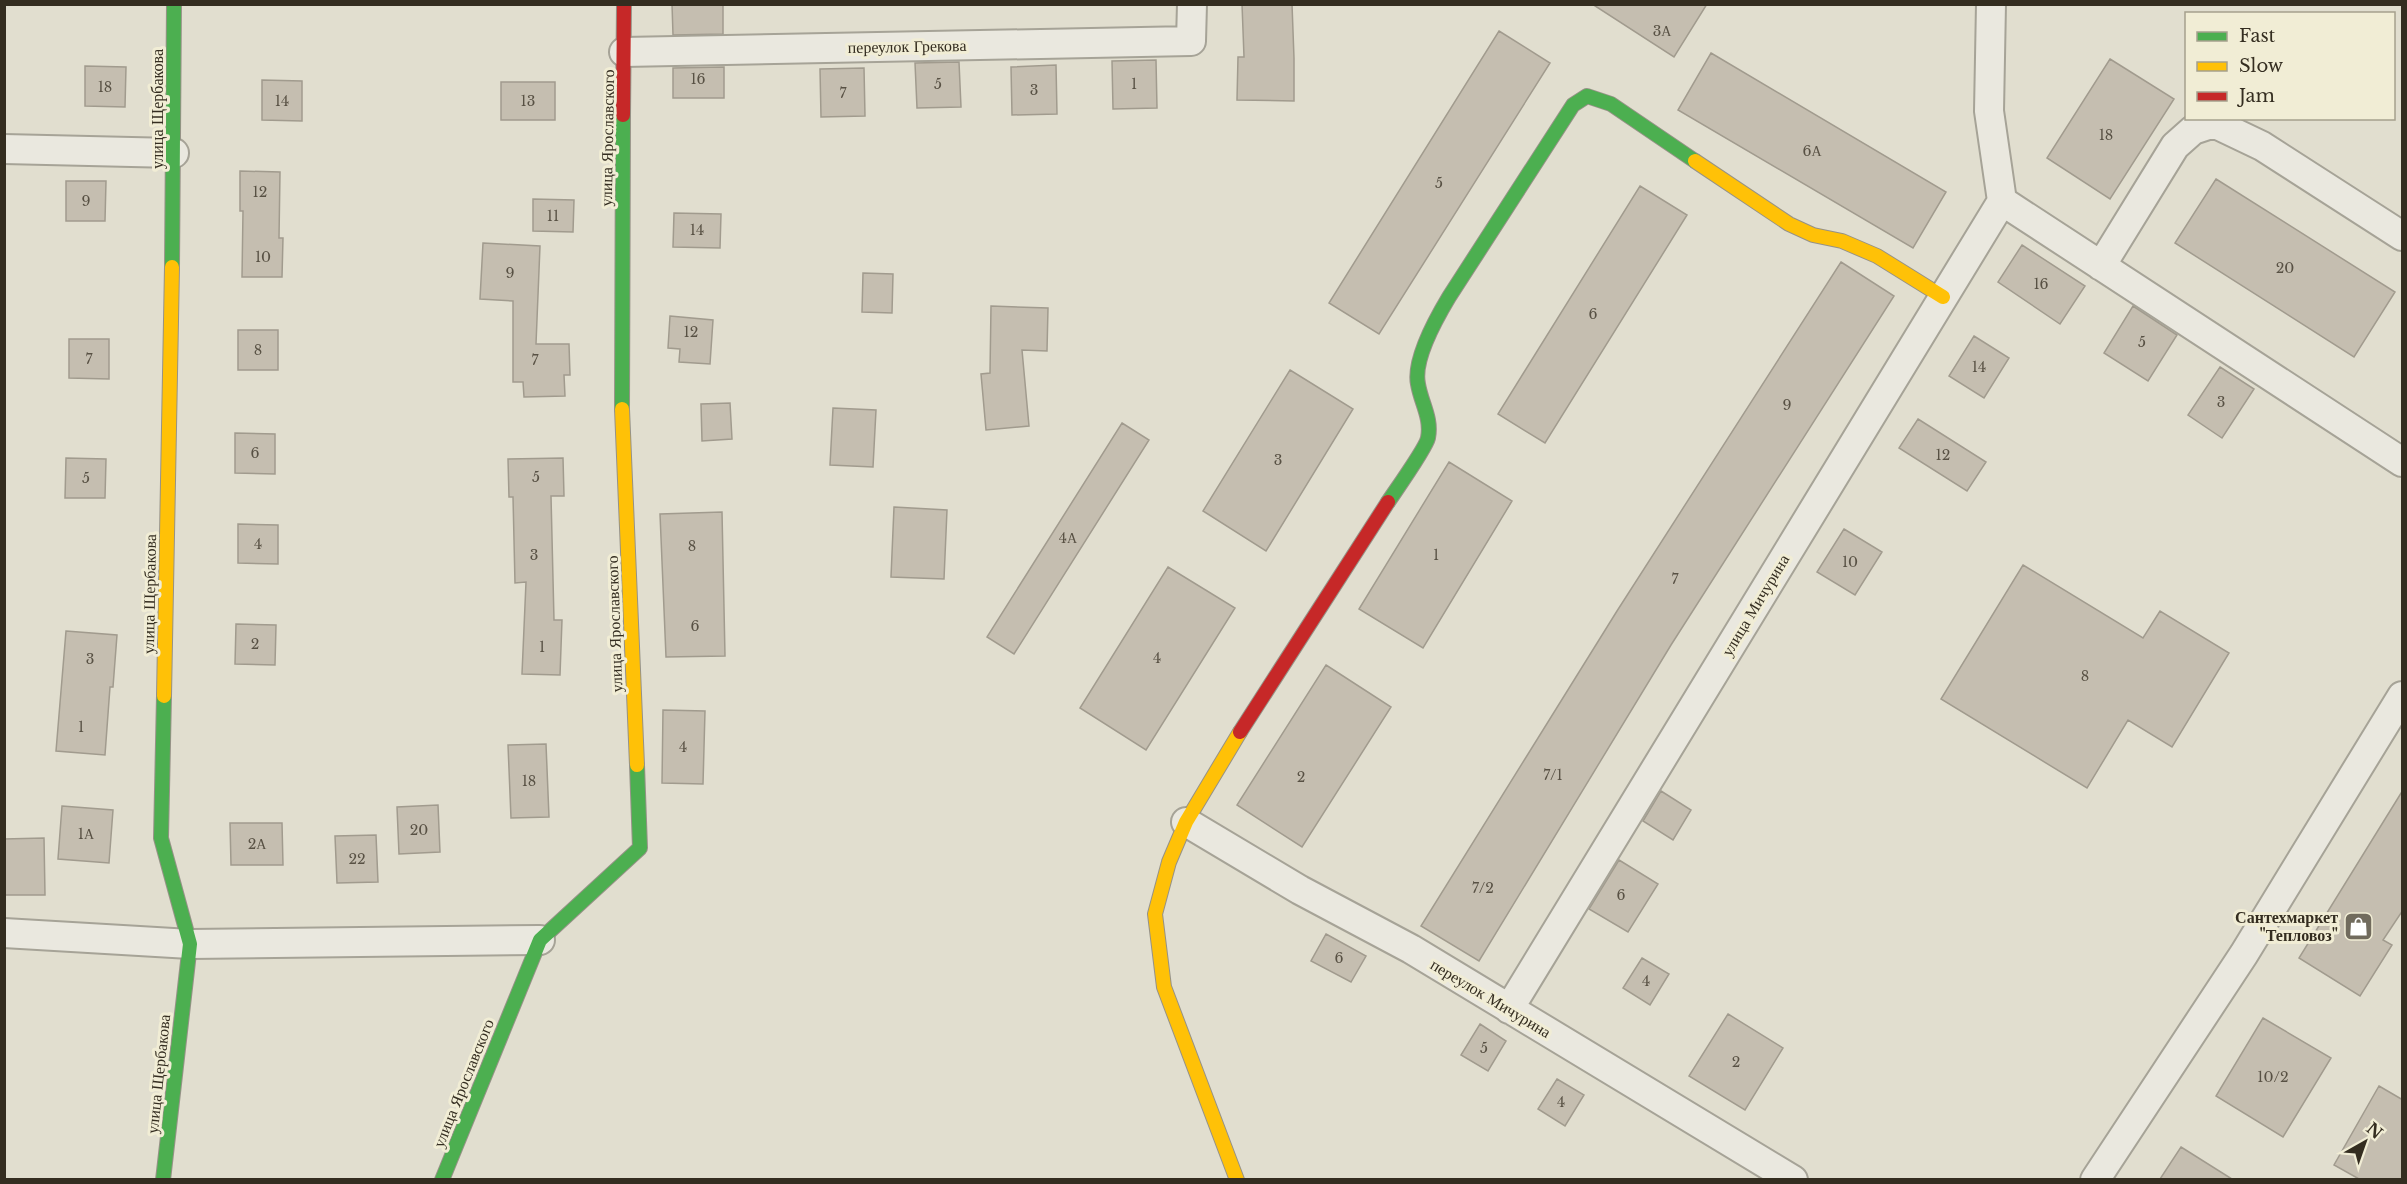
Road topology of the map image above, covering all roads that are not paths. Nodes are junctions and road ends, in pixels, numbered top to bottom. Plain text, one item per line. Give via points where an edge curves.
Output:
1 (174, 4) edge
2 (624, 4) edge
3 (1192, 4) edge
4 (1991, 4) edge
5 (624, 52) junction
6 (4, 149) edge
7 (174, 153) junction
8 (2002, 201) junction
9 (2403, 236) edge
10 (2101, 266) junction
11 (1943, 297) junction
12 (2403, 462) edge
13 (2403, 696) edge
14 (1186, 822) junction
15 (4, 933) edge
16 (540, 940) junction
17 (190, 944) junction
18 (1509, 1009) junction
19 (163, 1179) edge
20 (442, 1179) edge
21 (1237, 1179) edge
22 (1793, 1179) edge
23 (2095, 1179) edge

1 - 7 street, улица Щербакова
2 - 5 street, улица Ярославского
3 - 5 street, переулок Грекова via 1191,41
4 - 8 street via 1989,111
5 - 16 street, улица Ярославского via 621,380 640,848
6 - 7 street
7 - 17 street, улица Щербакова via 161,838
8 - 10 street
8 - 11 street, улица Мичурина
9 - 10 street via 2262,146 2218,125 2208,125 2193,130 2175,146
10 - 12 street
11 - 14 street via 1877,256 1842,241 1813,236 1789,224 1611,104 1587,96 1574,105 1432,327 1417,382 1428,415 1428,440
11 - 18 street, улица Мичурина
13 - 23 street via 2244,954
14 - 18 street, переулок Мичурина
14 - 21 street via 1169,862 1155,914 1164,987
15 - 17 street
16 - 17 street
16 - 20 street, улица Ярославского
17 - 19 street, улица Щербакова
18 - 22 street, переулок Мичурина

